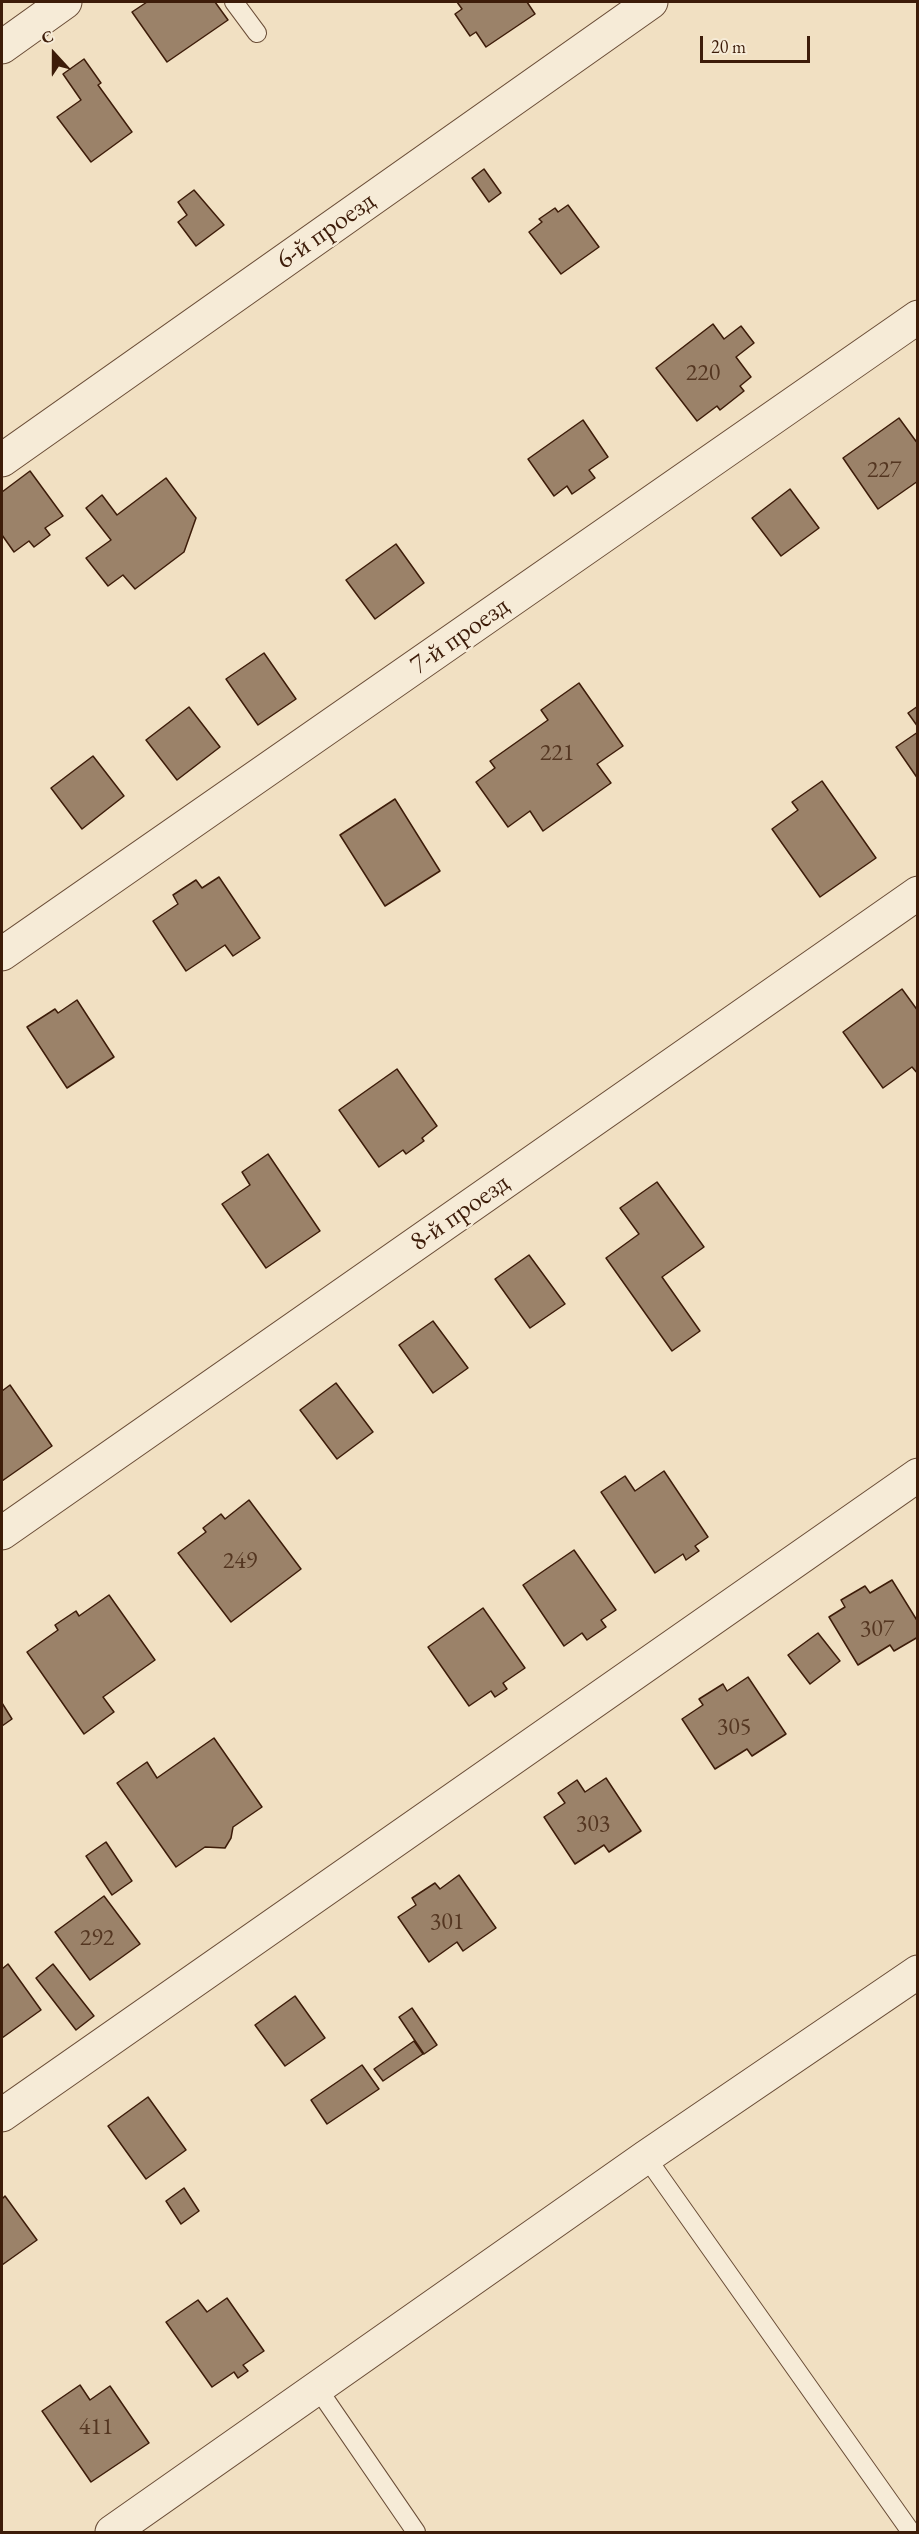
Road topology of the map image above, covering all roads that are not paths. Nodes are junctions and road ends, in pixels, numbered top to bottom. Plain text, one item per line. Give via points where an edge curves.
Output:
1 (65, 2) edge
2 (234, 2) edge
3 (651, 2) edge
4 (257, 33) dead end
5 (2, 47) edge
6 (918, 317) edge
7 (2, 460) edge
8 (918, 893) edge
9 (2, 954) edge
10 (918, 1475) edge
11 (2, 1533) edge
12 (918, 1972) edge
13 (2, 2115) edge
14 (646, 2157) junction
15 (318, 2389) junction
16 (112, 2532) edge
17 (416, 2532) edge
18 (911, 2532) edge

1 - 5 street
2 - 4 lane
3 - 7 street, 6-й проезд
6 - 9 street, 7-й проезд
8 - 11 street, 8-й проезд
10 - 13 street
12 - 14 street
14 - 15 street
14 - 18 lane
15 - 16 street
15 - 17 lane

